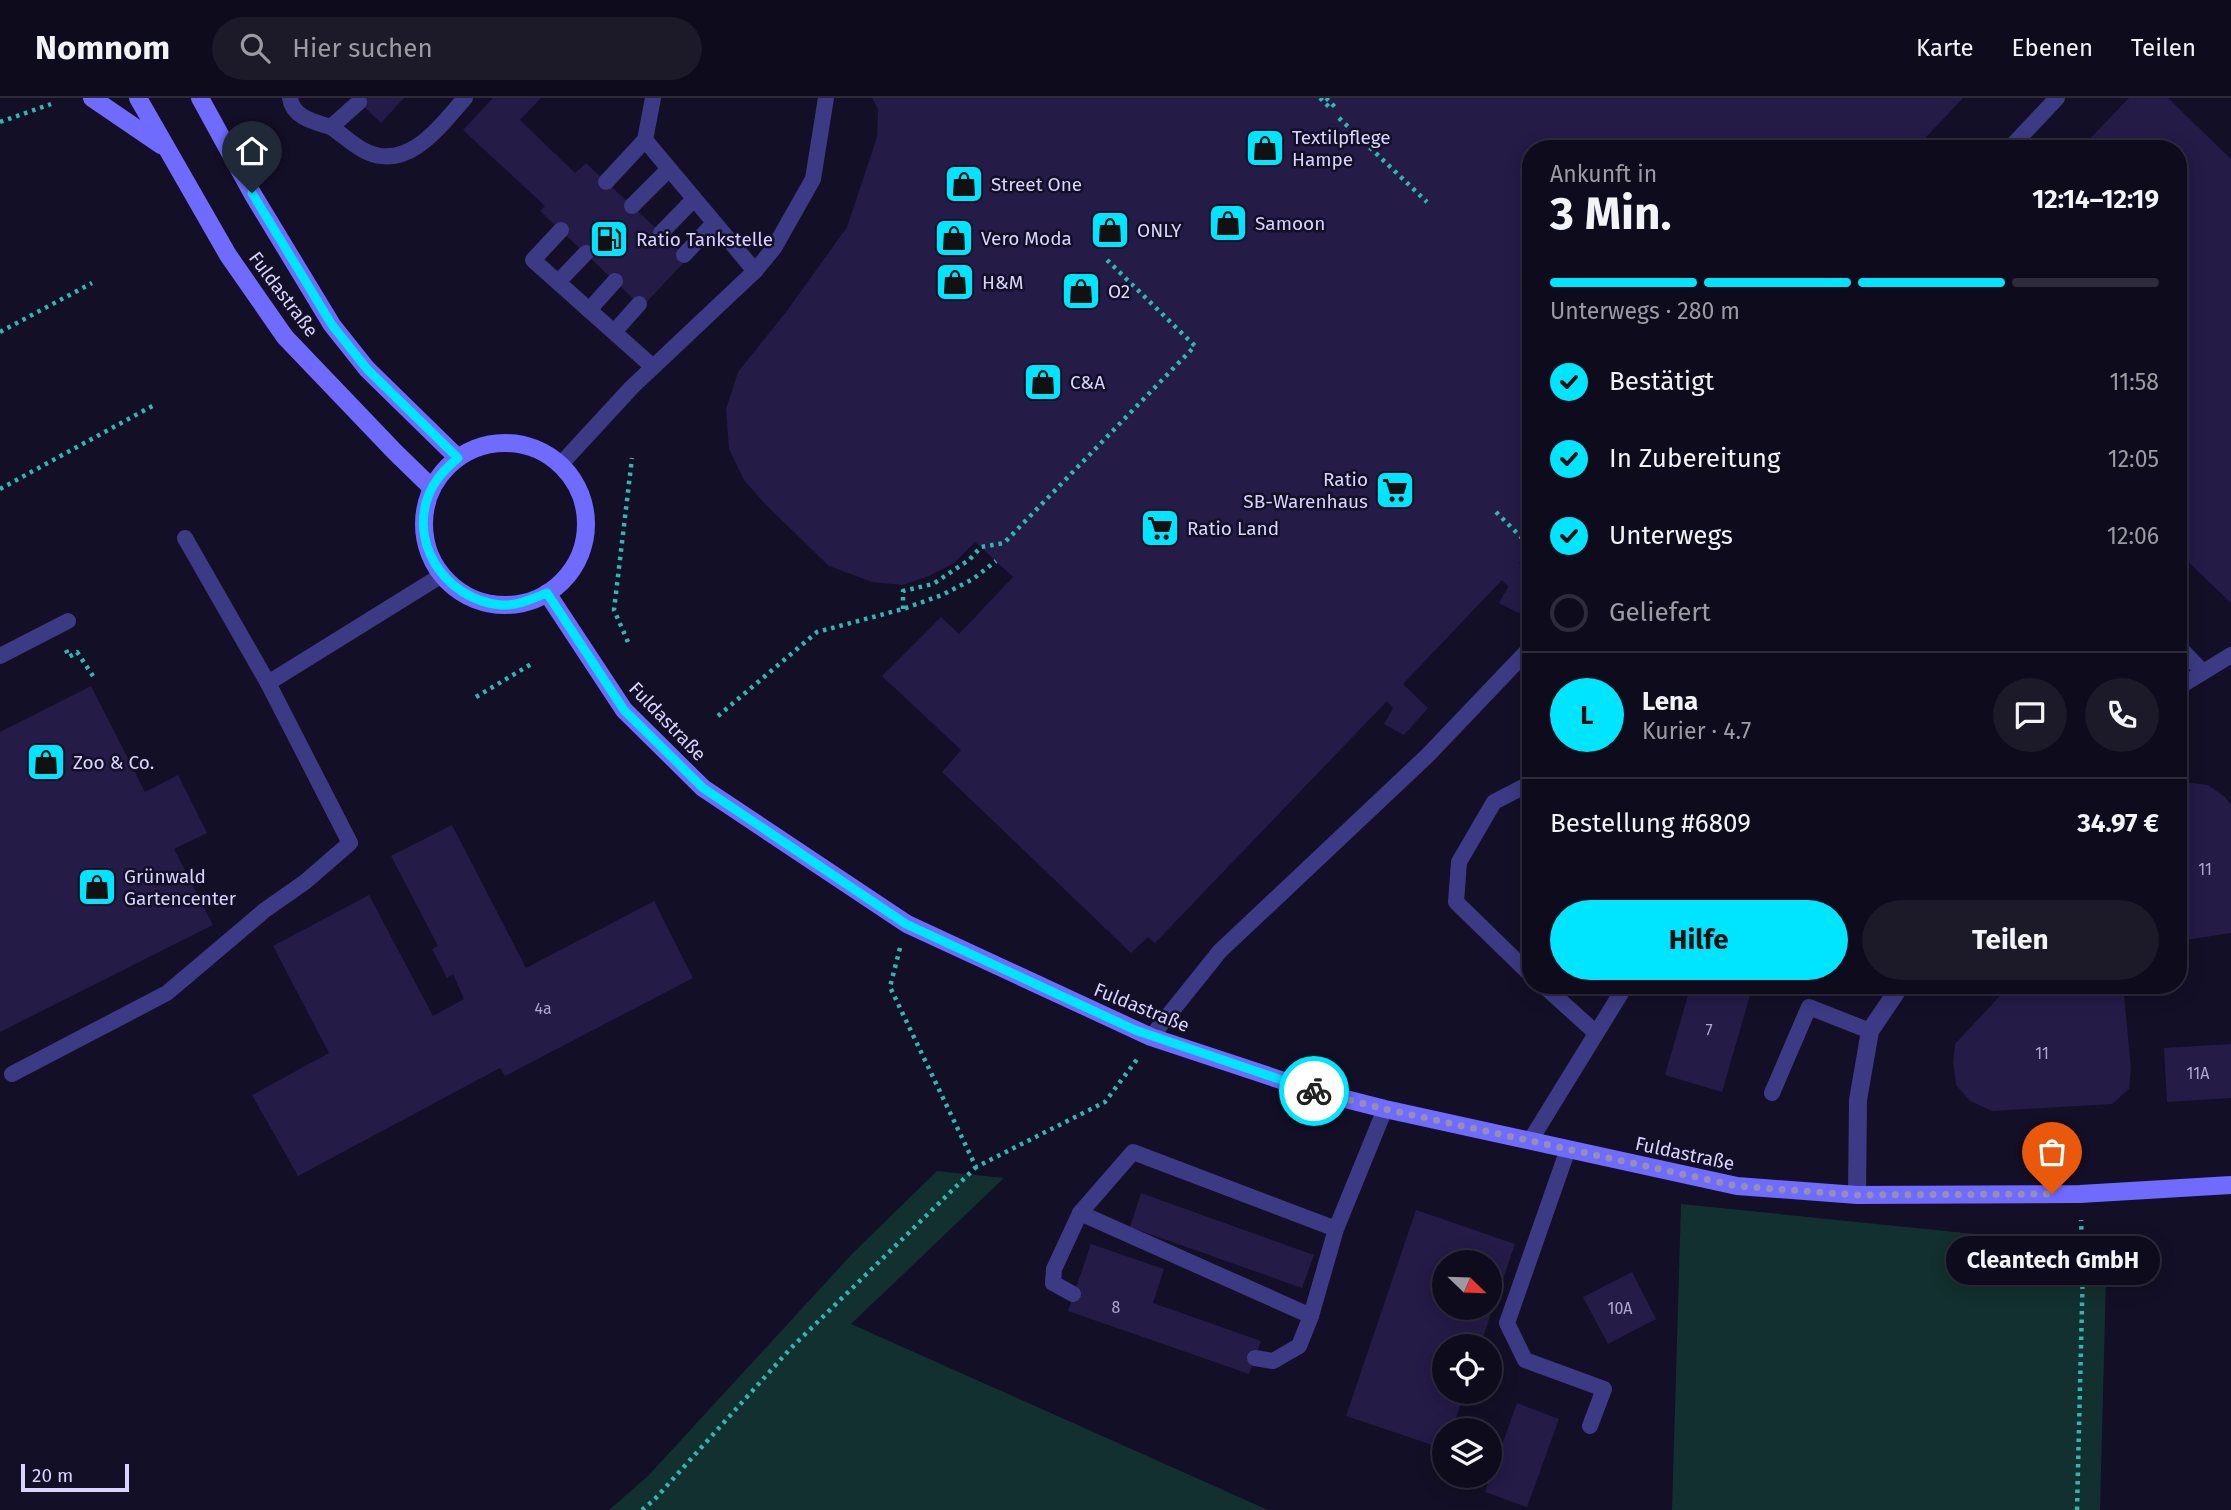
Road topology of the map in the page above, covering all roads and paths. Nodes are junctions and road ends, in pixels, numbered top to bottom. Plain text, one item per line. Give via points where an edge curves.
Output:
1 (92, 98) edge
2 (138, 98) edge
3 (200, 98) edge
4 (290, 98) edge
5 (465, 98) edge
6 (653, 98) edge
7 (826, 98) edge
8 (1320, 98) edge
9 (1326, 98) edge
10 (2057, 98) edge
11 (359, 102) dead end
12 (51, 104) dead end
13 (1329, 107) dead end
14 (1336, 108) dead end
15 (1339, 118) dead end
16 (0, 122) edge
17 (331, 127) junction
18 (645, 140) junction
19 (2017, 140) edge
20 (167, 149) junction
21 (669, 169) junction
22 (606, 182) dead end
23 (694, 199) junction
24 (1427, 202) dead end
25 (632, 206) dead end
26 (714, 223) junction
27 (561, 230) dead end
28 (661, 233) dead end
29 (586, 253) dead end
30 (684, 255) dead end
31 (1106, 259) dead end
32 (755, 271) junction
33 (615, 281) dead end
34 (558, 282) junction
35 (92, 283) dead end
36 (639, 304) dead end
37 (589, 310) junction
38 (0, 332) edge
39 (614, 332) junction
40 (653, 367) junction
41 (156, 404) dead end
42 (458, 458) junction
43 (632, 458) dead end
44 (560, 465) junction
45 (432, 488) junction
46 (0, 489) edge
47 (1496, 512) dead end
48 (186, 538) dead end
49 (1522, 538) edge
50 (996, 561) dead end
51 (442, 575) junction
52 (547, 593) junction
53 (903, 610) junction
54 (68, 621) dead end
55 (628, 642) dead end
56 (2231, 655) edge
57 (0, 656) edge
58 (2187, 656) edge
59 (1522, 657) edge
60 (533, 663) dead end
61 (2202, 671) junction
62 (2187, 681) edge
63 (268, 683) junction
64 (475, 697) dead end
65 (718, 716) dead end
66 (1522, 788) edge
67 (906, 924) junction
68 (1522, 966) edge
69 (1553, 994) edge
70 (1620, 994) edge
71 (1893, 994) edge
72 (1870, 1031) junction
73 (1596, 1033) junction
74 (1151, 1037) junction
75 (12, 1074) dead end
76 (1772, 1093) dead end
77 (1385, 1109) junction
78 (1530, 1141) junction
79 (1568, 1149) junction
80 (976, 1167) junction
81 (2231, 1185) edge
82 (2080, 1194) junction
83 (1857, 1195) junction
84 (1080, 1213) junction
85 (1336, 1229) junction
86 (1073, 1294) dead end
87 (1311, 1316) junction
88 (1255, 1358) dead end
89 (1590, 1426) dead end
90 (642, 1510) edge
91 (2077, 1510) edge

1 - 20 street
2 - 20 street, Fuldastraße
3 - 42 street, Fuldastraße via 332,325 367,369
4 - 17 lane via 305,120
5 - 17 lane via 411,151 391,157 368,152
6 - 18 lane
7 - 32 lane via 813,179 774,248
8 - 13 path
9 - 14 path
10 - 19 lane
11 - 17 lane
12 - 16 path
15 - 24 path
18 - 21 lane
18 - 22 lane
20 - 45 street, Fuldastraße via 228,255 285,337
21 - 23 lane
21 - 25 lane
23 - 26 lane
23 - 28 lane
26 - 30 lane
26 - 32 lane
27 - 34 lane via 533,260
29 - 34 lane
31 - 53 path via 1195,346 1004,543 981,547 933,584 903,591
32 - 40 lane
33 - 37 lane
34 - 37 lane
35 - 38 path
36 - 39 lane
37 - 39 lane
39 - 40 lane
40 - 44 lane
41 - 46 path
42 - 44 street via 477,447 522,444
42 - 45 street
43 - 55 path via 614,610
44 - 52 street via 576,484 585,532 579,556 566,577
45 - 51 street via 424,533
47 - 49 path
48 - 63 lane
50 - 53 path via 973,579
51 - 52 street via 459,591 503,605
51 - 63 lane
52 - 67 street, Fuldastraße via 624,710 703,788
53 - 65 path via 817,632
54 - 57 lane
56 - 61 lane
58 - 61 lane
59 - 74 lane via 1428,755 1220,951
60 - 64 path
61 - 62 lane
63 - 75 lane via 349,843 167,993
66 - 68 lane via 1494,802 1459,862 1456,902
67 - 74 street, Fuldastraße
67 - 80 path via 890,987
69 - 73 lane
70 - 73 lane
71 - 72 street
72 - 76 lane via 1809,1007
72 - 83 street via 1858,1100
73 - 78 lane
74 - 77 street, Fuldastraße via 1314,1091
74 - 80 path via 1105,1102
77 - 78 street, Fuldastraße
77 - 85 lane
78 - 79 street, Fuldastraße
79 - 83 street, Fuldastraße via 1737,1186
79 - 89 lane via 1507,1323 1525,1360 1604,1389
80 - 90 path via 791,1348
81 - 82 street, Fuldastraße
82 - 83 street, Fuldastraße
82 - 91 path via 2083,1265
84 - 85 lane via 1133,1152
84 - 86 lane via 1054,1269 1053,1283
84 - 87 lane
85 - 87 lane
87 - 88 lane via 1299,1346 1273,1362

